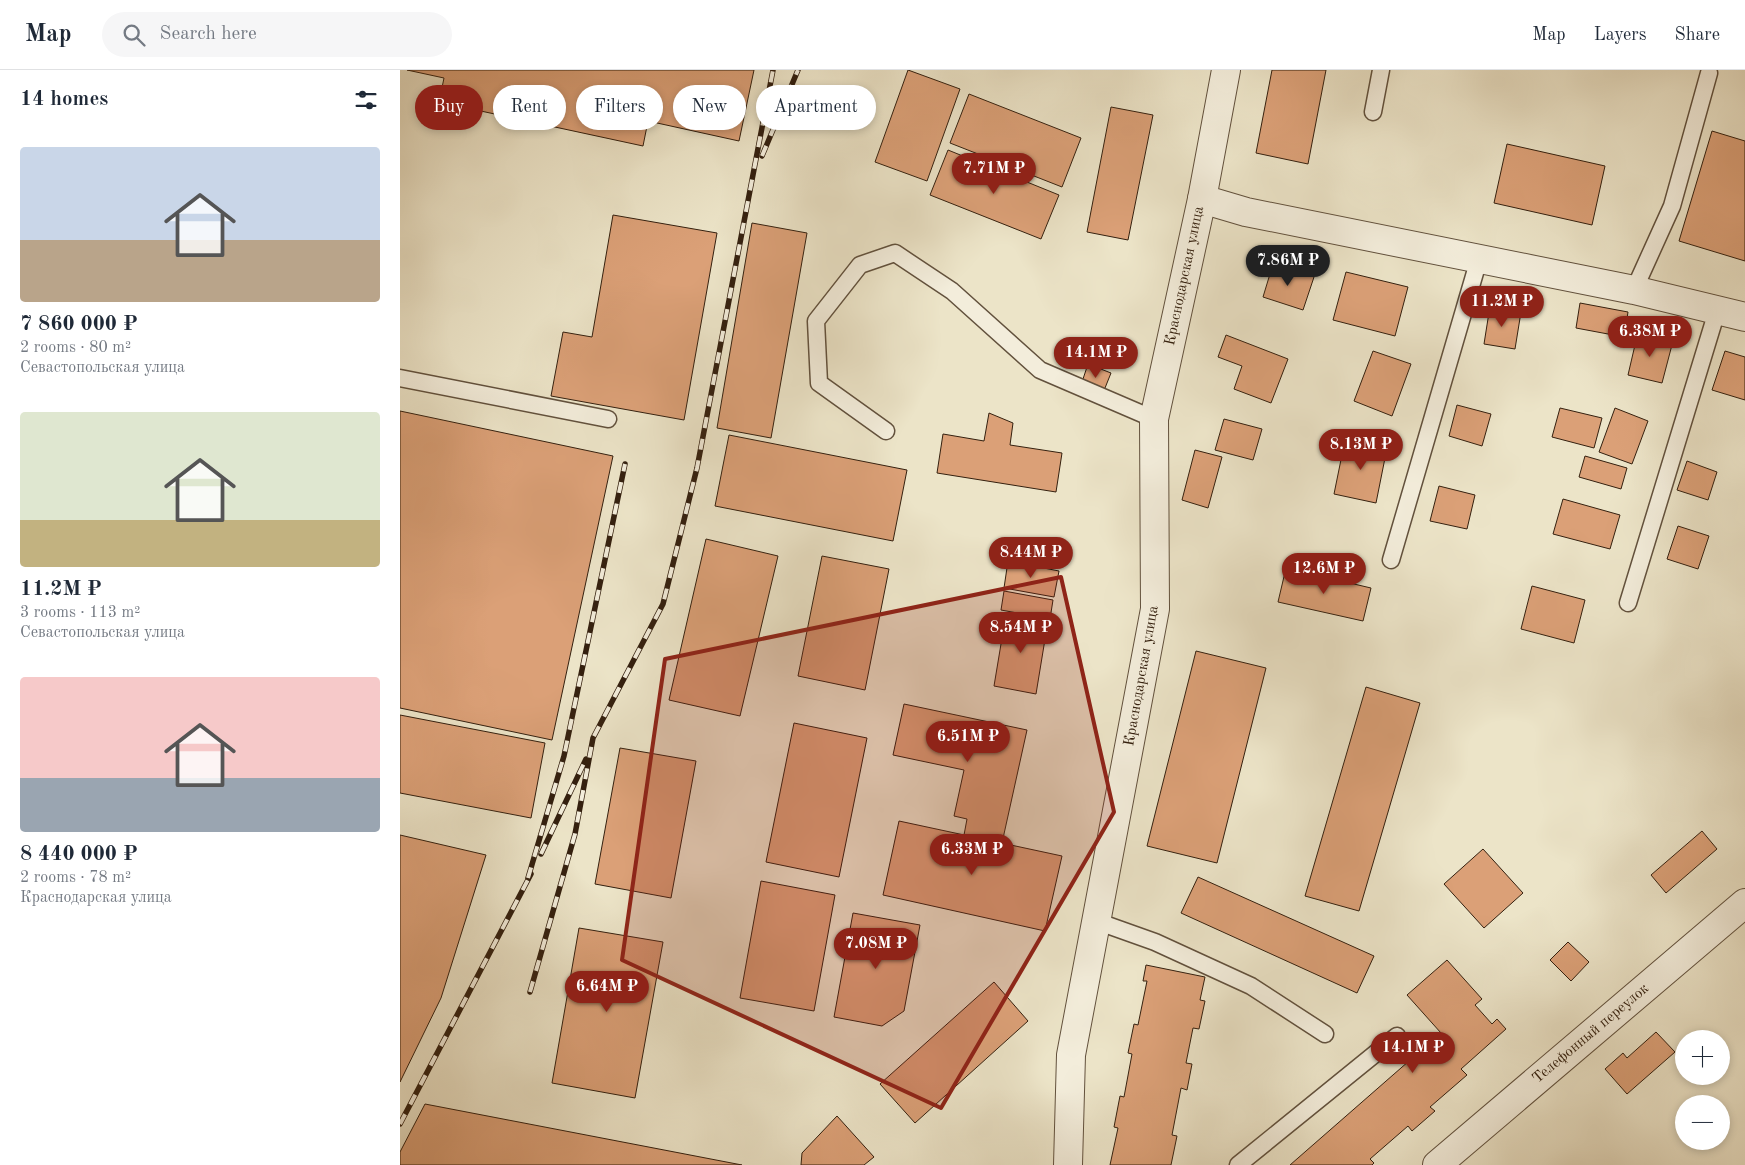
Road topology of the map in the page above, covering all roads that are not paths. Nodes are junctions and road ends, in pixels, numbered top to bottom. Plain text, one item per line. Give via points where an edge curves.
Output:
1 (1226, 70) edge
2 (1381, 70) edge
3 (1709, 73) dead end
4 (1372, 112) dead end
5 (1202, 200) junction
6 (1479, 259) junction
7 (1634, 290) junction
8 (1717, 311) junction
9 (1745, 317) edge
10 (400, 378) edge
11 (608, 419) dead end
12 (1154, 419) junction
13 (886, 431) dead end
14 (1391, 560) dead end
15 (1628, 603) dead end
16 (1745, 903) edge
17 (1096, 921) junction
18 (1325, 1034) dead end
19 (1397, 1036) dead end
20 (1068, 1165) edge
21 (1238, 1165) edge
22 (1437, 1165) edge

1 - 5 street, Краснодарская улица
2 - 4 lane
3 - 7 lane via 1672,206
5 - 6 street via 1246,212
5 - 12 street, Краснодарская улица
6 - 7 street
6 - 14 lane
7 - 8 street
8 - 9 street
8 - 15 lane
10 - 11 lane
12 - 13 lane via 1040,370 952,291 895,253 860,265 816,321 819,383
12 - 17 street, Краснодарская улица via 1155,609
16 - 22 street, Телефонный переулок
17 - 18 lane via 1156,942 1251,986
17 - 20 street, Краснодарская улица via 1071,1055
19 - 21 lane

